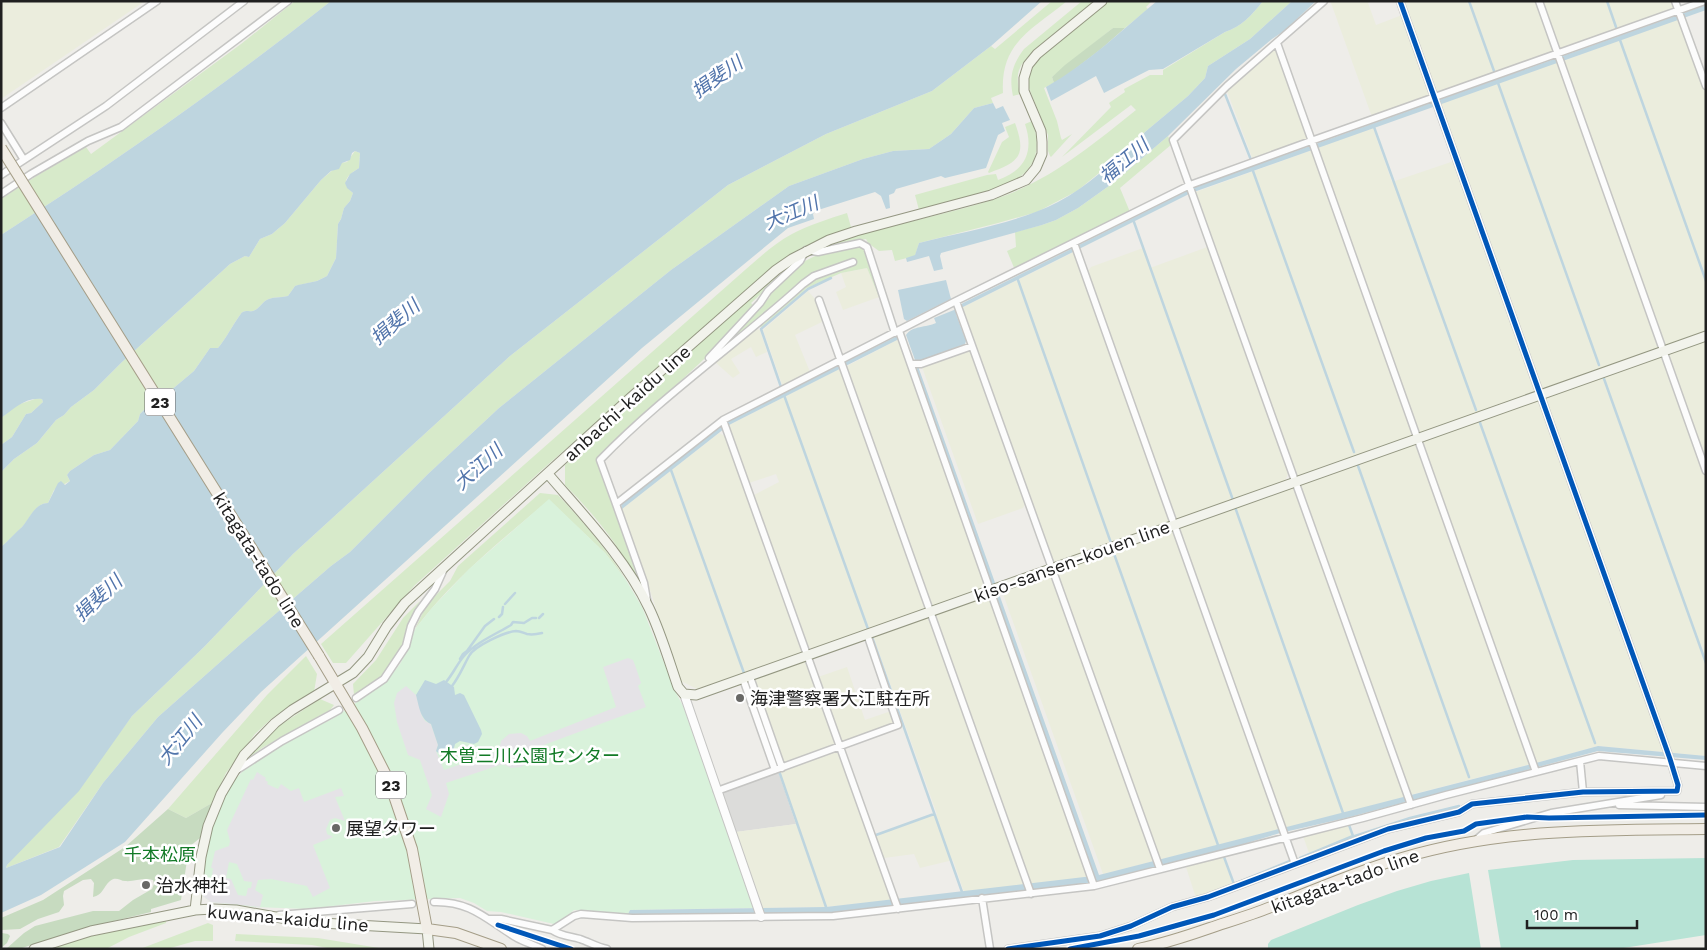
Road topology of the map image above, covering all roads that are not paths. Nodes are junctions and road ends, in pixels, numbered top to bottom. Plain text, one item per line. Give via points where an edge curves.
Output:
1 (157, 1) edge
2 (244, 1) edge
3 (288, 1) edge
4 (1102, 1) edge
5 (1324, 1) edge
6 (1400, 1) edge
7 (1539, 1) edge
8 (1675, 1) edge
9 (1705, 1) edge
10 (1680, 14) junction
11 (1277, 43) junction
12 (1559, 57) junction
13 (1706, 86) edge
14 (1435, 101) junction
15 (1, 108) edge
16 (1, 123) edge
17 (1313, 144) junction
18 (1, 148) edge
19 (24, 160) junction
20 (1, 164) edge
21 (4, 173) edge
22 (1191, 189) junction
23 (1, 194) edge
24 (1075, 246) junction
25 (806, 250) junction
26 (853, 262) dead end
27 (820, 300) dead end
28 (958, 306) junction
29 (897, 332) junction
30 (1706, 336) edge
31 (972, 346) junction
32 (1663, 351) junction
33 (842, 363) junction
34 (915, 364) junction
35 (696, 372) junction
36 (1540, 395) junction
37 (724, 423) junction
38 (1417, 439) junction
39 (1706, 471) edge
40 (548, 474) junction
41 (1296, 482) junction
42 (616, 504) junction
43 (1174, 525) junction
44 (446, 565) junction
45 (1052, 569) junction
46 (994, 589) junction
47 (649, 608) junction
48 (930, 612) junction
49 (867, 634) junction
50 (808, 656) junction
51 (747, 678) junction
52 (337, 683) junction
53 (684, 694) junction
54 (356, 698) dead end
55 (339, 710) dead end
56 (840, 747) junction
57 (1580, 761) junction
58 (1671, 761) junction
59 (1706, 766) edge
60 (1534, 768) junction
61 (779, 769) junction
62 (232, 773) junction
63 (717, 791) junction
64 (1677, 791) junction
65 (1583, 792) junction
66 (1411, 804) junction
67 (1605, 805) junction
68 (1706, 807) edge
69 (1706, 828) edge
70 (1285, 836) junction
71 (1475, 841) junction
72 (1295, 864) junction
73 (1159, 868) junction
74 (1093, 884) junction
75 (1030, 892) junction
76 (982, 898) junction
77 (434, 902) dead end
78 (412, 904) dead end
79 (898, 908) junction
80 (196, 910) junction
81 (760, 913) junction
82 (276, 916) junction
83 (489, 919) junction
84 (427, 929) junction
85 (552, 930) junction
86 (34, 949) edge
87 (429, 949) edge
88 (501, 949) edge
89 (542, 949) edge
90 (607, 949) edge
91 (990, 949) edge
92 (1008, 949) edge
93 (1138, 949) edge

1 - 15 street
2 - 19 street via 106,106
3 - 23 street via 121,127 88,141
4 - 25 main road, anbachi-kaidu line via 1028,65 1024,91 1041,132 1042,154 1026,180 991,195 856,231
5 - 11 street
6 - 14 street
7 - 12 street
8 - 10 street
9 - 10 street
10 - 12 street
10 - 13 street
11 - 17 street
11 - 22 street via 1227,86 1173,140
12 - 14 street
12 - 32 street
14 - 17 street
14 - 36 street
16 - 19 street
17 - 22 street
17 - 38 street
18 - 52 main road, kitagata-tado line / 23, bridge
19 - 21 street
20 - 21 street
22 - 24 street
22 - 41 street
24 - 28 street
24 - 43 street
25 - 29 street via 818,252 860,243 867,247
25 - 35 street via 800,261 768,291
25 - 40 main road, anbachi-kaidu line via 776,270
26 - 35 street via 803,284
27 - 33 street
28 - 29 street
28 - 31 street
29 - 33 street
29 - 34 street
30 - 32 main road, kiso-sansen-kouen line
31 - 34 street
31 - 45 street
32 - 36 main road, kiso-sansen-kouen line
32 - 39 street
33 - 37 street
33 - 48 street
34 - 46 street
35 - 42 street via 600,460
36 - 38 main road, kiso-sansen-kouen line
36 - 58 street
37 - 42 street
37 - 50 street
38 - 41 main road, kiso-sansen-kouen line
38 - 60 street
40 - 44 main road, anbachi-kaidu line
40 - 47 main road via 612,550
41 - 43 main road, kiso-sansen-kouen line
41 - 66 street
42 - 47 street via 644,583
43 - 45 main road, kiso-sansen-kouen line
43 - 70 street
44 - 52 main road, anbachi-kaidu line via 405,603 368,658
44 - 54 street via 411,626 406,646 384,679
45 - 46 main road, kiso-sansen-kouen line
45 - 73 street
46 - 48 main road, kiso-sansen-kouen line
46 - 74 street
47 - 53 main road via 678,687
48 - 49 main road, kiso-sansen-kouen line
48 - 75 street
49 - 50 main road, kiso-sansen-kouen line
49 - 56 street via 898,726
50 - 51 main road, kiso-sansen-kouen line
50 - 56 street
51 - 53 main road, kiso-sansen-kouen line via 696,696
51 - 61 street
52 - 62 main road, anbachi-kaidu line via 275,723 244,755
52 - 84 main road, kitagata-tado line / 23 via 389,781 412,849
53 - 63 street
55 - 62 street
56 - 61 street
56 - 79 street
57 - 58 street via 1599,756
57 - 60 street
57 - 65 street
58 - 59 street
58 - 64 street
60 - 66 street
61 - 63 street
62 - 80 main road, anbachi-kaidu line via 208,826 201,857
63 - 81 street
64 - 65 street
64 - 67 street
65 - 72 street via 1472,804 1459,812 1388,829
66 - 70 street
67 - 68 street
67 - 71 street via 1551,813 1484,833
69 - 71 main road, kitagata-tado line via 1559,831
70 - 72 street
70 - 73 street
71 - 93 main road, kitagata-tado line via 1402,858 1269,908
72 - 92 street via 1100,936
73 - 74 street
74 - 75 street
75 - 76 street
76 - 79 street
76 - 91 street
77 - 83 street via 450,902 470,908
78 - 82 street
79 - 81 street via 833,916
80 - 82 main road, kuwana-kaidu line via 236,910
80 - 86 main road, kuwana-kaidu line via 91,931
81 - 85 street via 632,918 581,914
82 - 84 main road, kuwana-kaidu line via 304,922
83 - 85 street
83 - 89 street
84 - 87 main road
84 - 88 main road via 456,933
85 - 90 street

